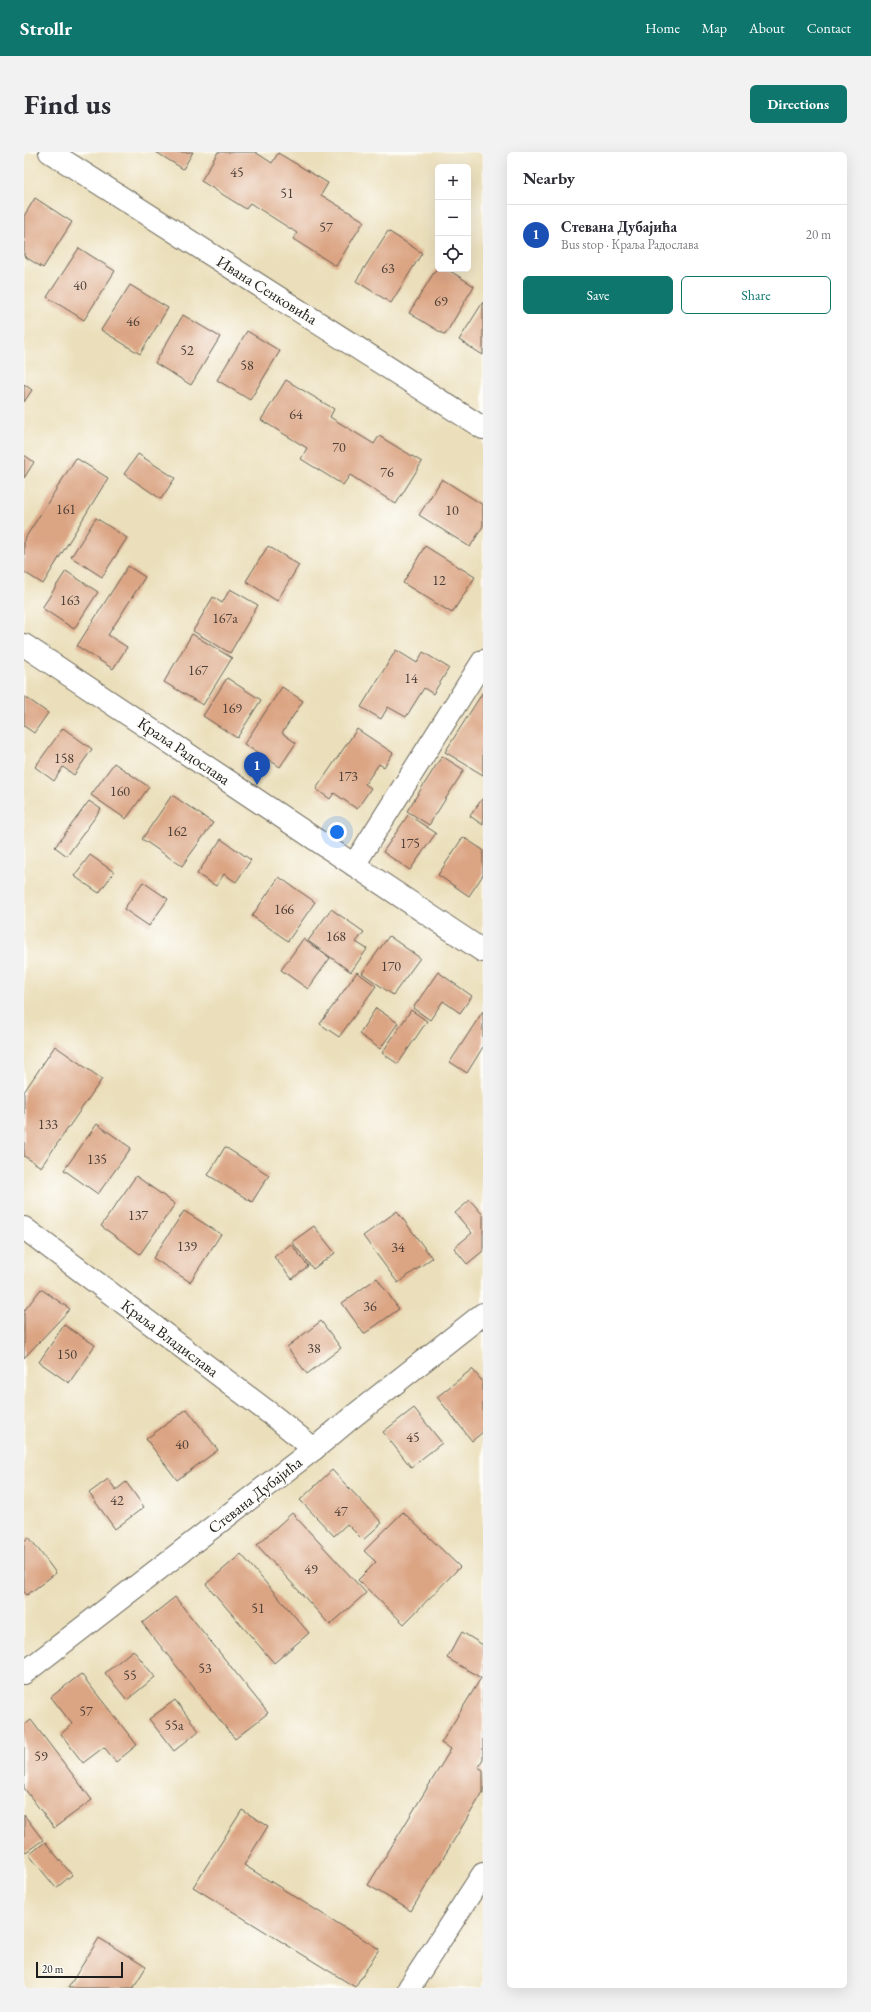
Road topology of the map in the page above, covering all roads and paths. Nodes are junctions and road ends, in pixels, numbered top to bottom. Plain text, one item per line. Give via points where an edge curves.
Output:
1 (50, 152) edge
2 (483, 428) edge
3 (24, 645) edge
4 (483, 661) edge
5 (354, 865) junction
6 (483, 951) edge
7 (24, 1228) edge
8 (483, 1314) edge
9 (314, 1450) junction
10 (24, 1673) edge
11 (483, 1874) edge
12 (409, 1988) edge

1 - 2 street, Ивана Сенковића
3 - 5 street, Краља Радослава
4 - 5 street
5 - 6 street, Краља Радослава
7 - 9 street, Краља Владислава via 276,1418
8 - 9 street, Стевана Дубајића
9 - 10 street, Стевана Дубајића
11 - 12 street

